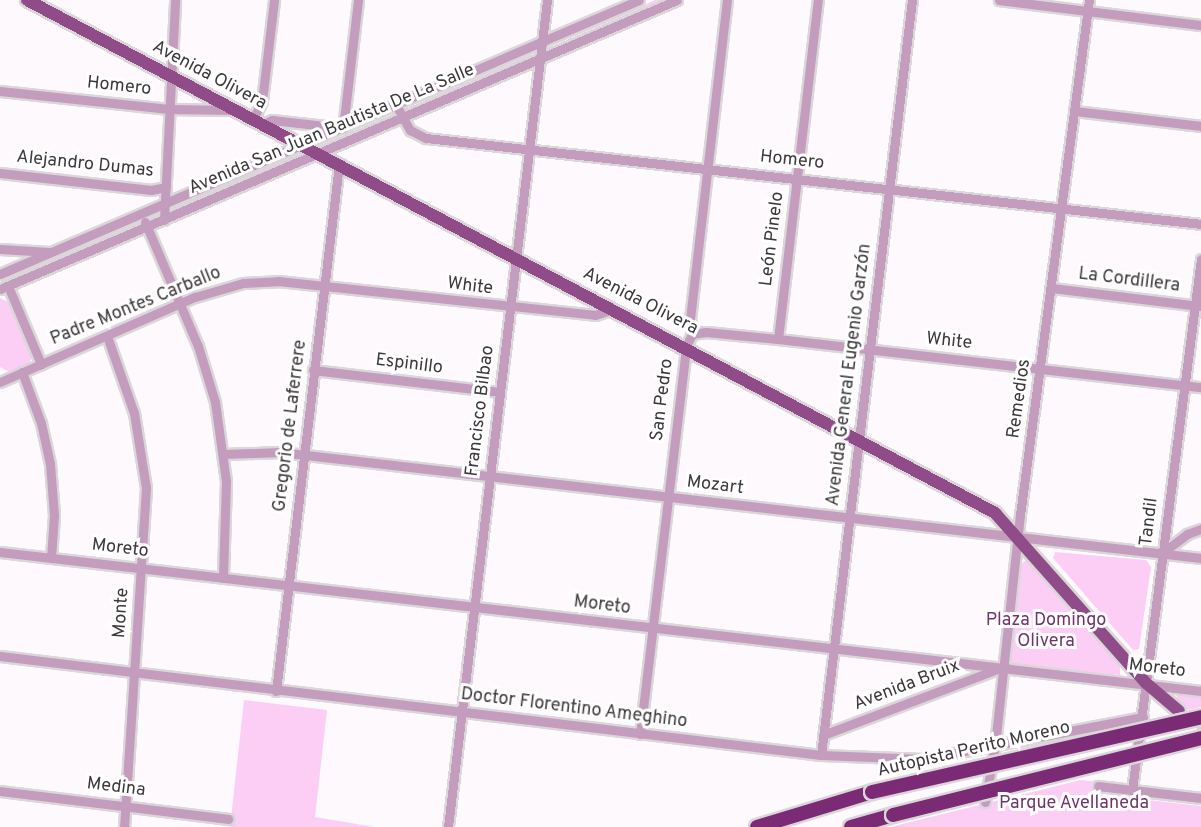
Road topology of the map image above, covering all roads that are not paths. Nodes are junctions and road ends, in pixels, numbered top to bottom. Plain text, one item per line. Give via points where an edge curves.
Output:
1 (27, 0) edge
2 (174, 0) edge
3 (274, 0) edge
4 (358, 0) edge
5 (547, 0) edge
6 (639, 0) edge
7 (677, 0) edge
8 (728, 0) edge
9 (818, 0) edge
10 (912, 0) edge
11 (999, 0) edge
12 (1089, 0) edge
13 (1088, 10) junction
14 (1201, 25) edge
15 (541, 42) junction
16 (539, 59) junction
17 (171, 77) junction
18 (0, 91) edge
19 (396, 105) junction
20 (169, 109) junction
21 (234, 110) junction
22 (1075, 111) junction
23 (401, 118) junction
24 (258, 122) junction
25 (1201, 126) edge
26 (343, 128) junction
27 (301, 145) junction
28 (530, 149) junction
29 (319, 154) junction
30 (339, 164) junction
31 (707, 168) junction
32 (0, 173) edge
33 (797, 178) junction
34 (166, 187) junction
35 (889, 188) junction
36 (151, 190) junction
37 (165, 204) junction
38 (1062, 208) junction
39 (153, 209) junction
40 (141, 214) junction
41 (164, 220) junction
42 (1201, 224) edge
43 (147, 228) junction
44 (0, 249) edge
45 (52, 252) junction
46 (515, 257) junction
47 (1201, 259) edge
48 (0, 274) edge
49 (324, 286) junction
50 (4, 287) edge
51 (1052, 288) junction
52 (182, 304) junction
53 (1198, 306) edge
54 (510, 308) junction
55 (613, 309) junction
56 (692, 334) junction
57 (107, 336) junction
58 (778, 339) junction
59 (686, 346) junction
60 (869, 350) junction
61 (41, 364) junction
62 (1041, 369) junction
63 (314, 370) junction
64 (22, 372) junction
65 (1, 379) edge
66 (1184, 385) junction
67 (1201, 387) edge
68 (500, 392) junction
69 (859, 439) junction
70 (224, 454) junction
71 (304, 455) junction
72 (490, 477) junction
73 (668, 497) junction
74 (849, 518) junction
75 (1201, 529) edge
76 (1019, 538) junction
77 (0, 552) edge
78 (1162, 553) junction
79 (51, 558) junction
80 (1201, 558) edge
81 (142, 568) junction
82 (223, 578) junction
83 (288, 585) junction
84 (474, 607) junction
85 (653, 628) junction
86 (834, 649) junction
87 (0, 656) edge
88 (1001, 668) junction
89 (135, 674) junction
90 (1146, 683) junction
91 (276, 691) junction
92 (1201, 691) edge
93 (1179, 711) tunnel mouth
94 (462, 712) junction
95 (1143, 717) junction
96 (1201, 717) edge
97 (640, 734) junction
98 (824, 735) junction
99 (1201, 738) edge
100 (995, 745) junction
101 (821, 755) junction
102 (1098, 786) dead end
103 (1132, 790) junction
104 (0, 791) edge
105 (1201, 798) edge
106 (985, 802) dead end
107 (126, 806) junction
108 (228, 819) dead end
109 (124, 827) edge
110 (448, 827) edge
111 (757, 827) edge
112 (850, 827) edge

1 - 17 main road, Avenida Olivera
2 - 17 street
3 - 24 street
4 - 26 street
5 - 15 street, Francisco Bilbao
6 - 15 street, Avenida San Juan Bautista De La Salle
7 - 16 street, Avenida San Juan Bautista De La Salle
8 - 31 street, San Pedro
9 - 33 street, León Pinelo
10 - 35 street, Avenida General Eugenio Garzón
11 - 13 street
12 - 13 street, Remedios
13 - 14 street
13 - 22 street, Remedios
15 - 16 street, Francisco Bilbao
15 - 19 street, Avenida San Juan Bautista De La Salle
16 - 23 street, Avenida San Juan Bautista De La Salle
16 - 28 street, Francisco Bilbao
17 - 20 street
17 - 21 main road, Avenida Olivera
18 - 20 street, Homero
19 - 23 street, Homero
19 - 26 street, Avenida San Juan Bautista De La Salle
20 - 21 street, Homero
20 - 34 street
21 - 24 main road, Avenida Olivera
22 - 25 street
22 - 38 street, Remedios
23 - 28 street, Homero via 417,136
23 - 29 street, Avenida San Juan Bautista De La Salle
24 - 26 street
24 - 27 main road, Avenida Olivera
26 - 27 street, Avenida San Juan Bautista De La Salle
27 - 29 main road, Avenida Olivera
27 - 37 street, Avenida San Juan Bautista De La Salle
28 - 31 street, Homero
28 - 46 street, Francisco Bilbao
29 - 30 main road, Avenida Olivera
29 - 41 street, Avenida San Juan Bautista De La Salle
30 - 46 main road, Avenida Olivera
30 - 49 street, Gregorio de Laferrere
31 - 33 street, Homero
31 - 56 street, San Pedro via 690,318
32 - 36 street, Alejandro Dumas
33 - 35 street, Homero
33 - 58 street, León Pinelo
34 - 36 street, Alejandro Dumas
34 - 37 street
35 - 38 street, Homero
35 - 60 street, Avenida General Eugenio Garzón
36 - 39 street via 156,200
37 - 39 street, Avenida San Juan Bautista De La Salle
37 - 41 street
38 - 42 street, Homero
38 - 51 street, Remedios
39 - 40 street, Avenida San Juan Bautista De La Salle
40 - 43 street
40 - 45 street, Avenida San Juan Bautista De La Salle
41 - 43 street, Avenida San Juan Bautista De La Salle
43 - 50 street, Avenida San Juan Bautista De La Salle
43 - 52 street
44 - 45 street
45 - 48 street, Avenida San Juan Bautista De La Salle
46 - 54 street, Francisco Bilbao
46 - 55 main road, Avenida Olivera
47 - 53 street, Tandil
49 - 52 street, Padre Montes Carballo via 243,283
49 - 54 street, White
49 - 63 street, Gregorio de Laferrere
50 - 61 street
51 - 53 street, La Cordillera
51 - 62 street, Remedios
52 - 57 street, Padre Montes Carballo
52 - 70 street via 208,375
53 - 66 street, Tandil
54 - 55 street, White via 595,315
54 - 68 street, Francisco Bilbao
55 - 59 main road, Avenida Olivera
56 - 58 street, White
56 - 59 street, San Pedro
57 - 61 street, Padre Montes Carballo
57 - 81 street, Monte via 129,393 143,460 146,517
58 - 60 street, White
59 - 69 main road, Avenida Olivera
59 - 73 street, San Pedro
60 - 62 street, White
60 - 69 street, Avenida General Eugenio Garzón
61 - 64 street, Padre Montes Carballo
62 - 66 street, White
62 - 76 street, Remedios
63 - 68 street, Espinillo
63 - 71 street, Gregorio de Laferrere
64 - 65 street, Padre Montes Carballo
64 - 79 street via 41,423 50,464 54,501
66 - 67 street, White
66 - 78 street, Tandil
68 - 72 street, Francisco Bilbao
69 - 74 street, Avenida General Eugenio Garzón
69 - 76 main road, Avenida Olivera via 995,513
70 - 71 street, Mozart via 262,451
70 - 82 street via 227,514
71 - 72 street, Mozart
71 - 83 street, Gregorio de Laferrere
72 - 73 street, Mozart
72 - 84 street, Francisco Bilbao
73 - 74 street, Mozart
73 - 85 street, San Pedro
74 - 76 street, Mozart
74 - 86 street, Avenida General Eugenio Garzón
75 - 78 street via 1187,534
76 - 78 street, Mozart
76 - 88 street, Remedios
76 - 90 main road, Avenida Olivera
77 - 79 street, Moreto
78 - 80 street, Mozart
78 - 90 street, Tandil
79 - 81 street, Moreto
81 - 82 street, Moreto
81 - 89 street, Monte
82 - 83 street, Moreto
83 - 84 street, Moreto
83 - 91 street, Gregorio de Laferrere
84 - 85 street, Moreto
84 - 94 street, Francisco Bilbao
85 - 86 street, Moreto
85 - 97 street, San Pedro
86 - 88 street, Moreto
86 - 98 street, Avenida General Eugenio Garzón
87 - 89 street, Doctor Florentino Ameghino
88 - 90 street, Moreto
88 - 98 street, Avenida Bruix
88 - 100 street, Remedios
89 - 91 street, Doctor Florentino Ameghino
89 - 107 street, Monte
90 - 92 street, Moreto
90 - 93 main road, Avenida Olivera
90 - 95 street, Tandil
91 - 94 street, Doctor Florentino Ameghino
94 - 97 street, Doctor Florentino Ameghino
94 - 110 street, Francisco Bilbao
95 - 100 street, Doctor Florentino Ameghino
95 - 103 street, Tandil
96 - 111 highway, Autopista Perito Moreno, bridge via 872,792
97 - 101 street, Doctor Florentino Ameghino
98 - 101 street, Avenida General Eugenio Garzón
99 - 112 highway, bridge
100 - 101 street, Doctor Florentino Ameghino via 923,759
100 - 106 street, Remedios
102 - 103 street
103 - 105 street
104 - 107 street, Medina
107 - 108 street, Medina
107 - 109 street, Monte

